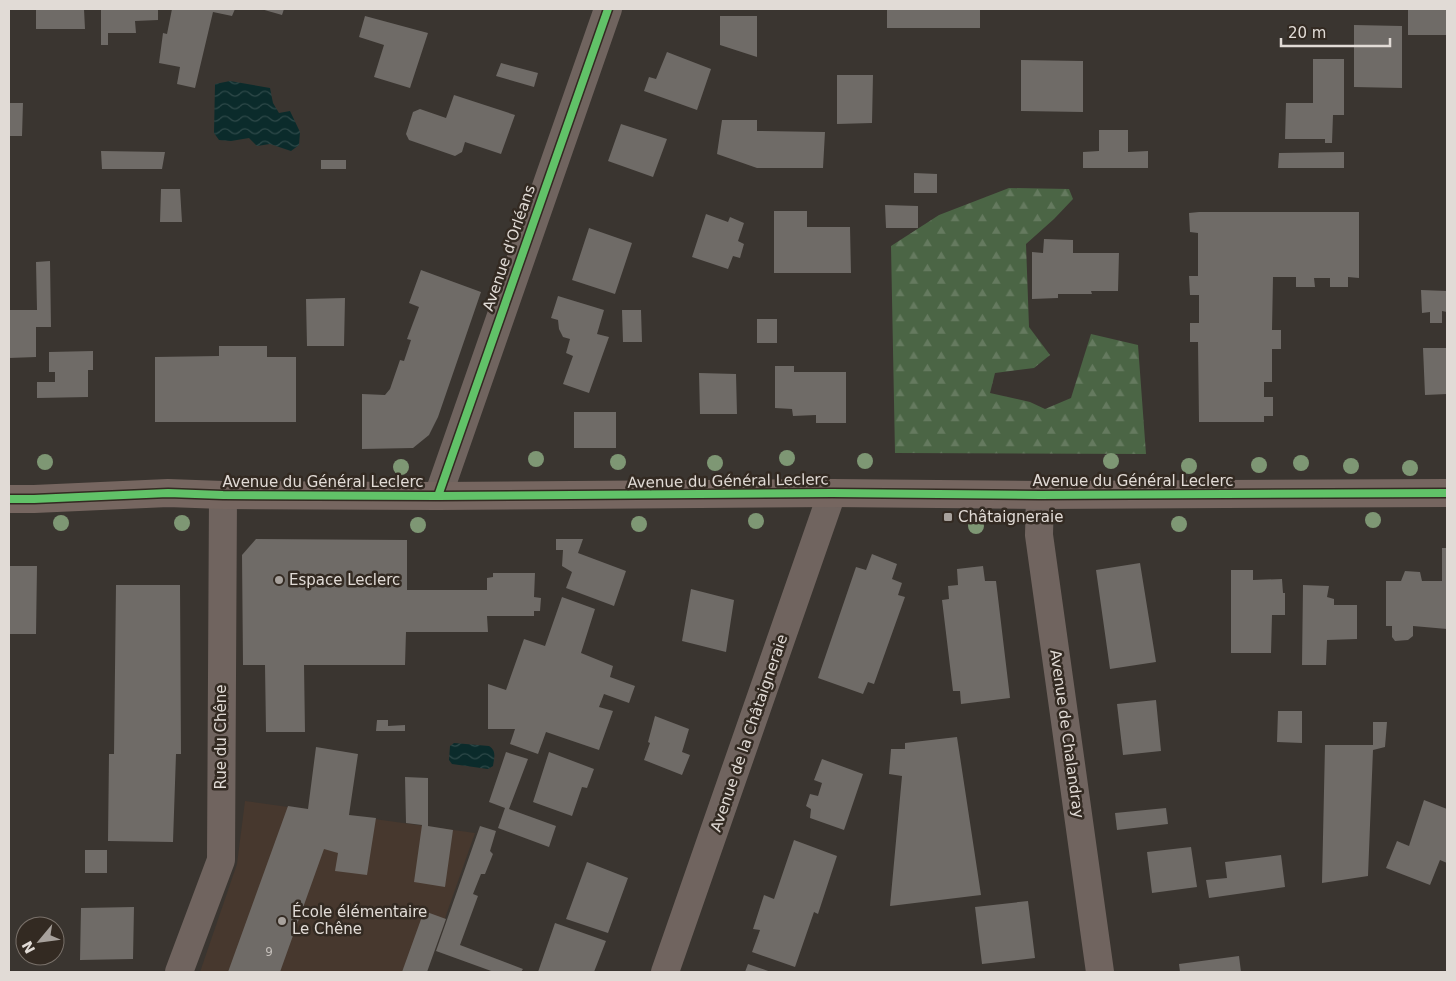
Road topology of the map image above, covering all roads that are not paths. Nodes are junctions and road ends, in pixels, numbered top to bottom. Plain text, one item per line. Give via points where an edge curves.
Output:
1 (608, 9) edge
2 (832, 493) junction
3 (1447, 494) edge
4 (222, 495) junction
5 (1040, 495) junction
6 (438, 496) junction
7 (9, 499) edge
8 (179, 972) edge
9 (665, 972) edge
10 (1100, 972) edge

1 - 6 street, Avenue d'Orléans
2 - 5 main road, Avenue du Général Leclerc
2 - 6 main road, Avenue du Général Leclerc
2 - 9 street, Avenue de la Châtaigneraie
3 - 5 main road, Avenue du Général Leclerc
4 - 6 main road, Avenue du Général Leclerc
4 - 7 main road, Avenue du Général Leclerc via 168,493
4 - 8 street, Rue du Chêne via 221,860
5 - 10 street, Avenue de Chalandray via 1039,535

